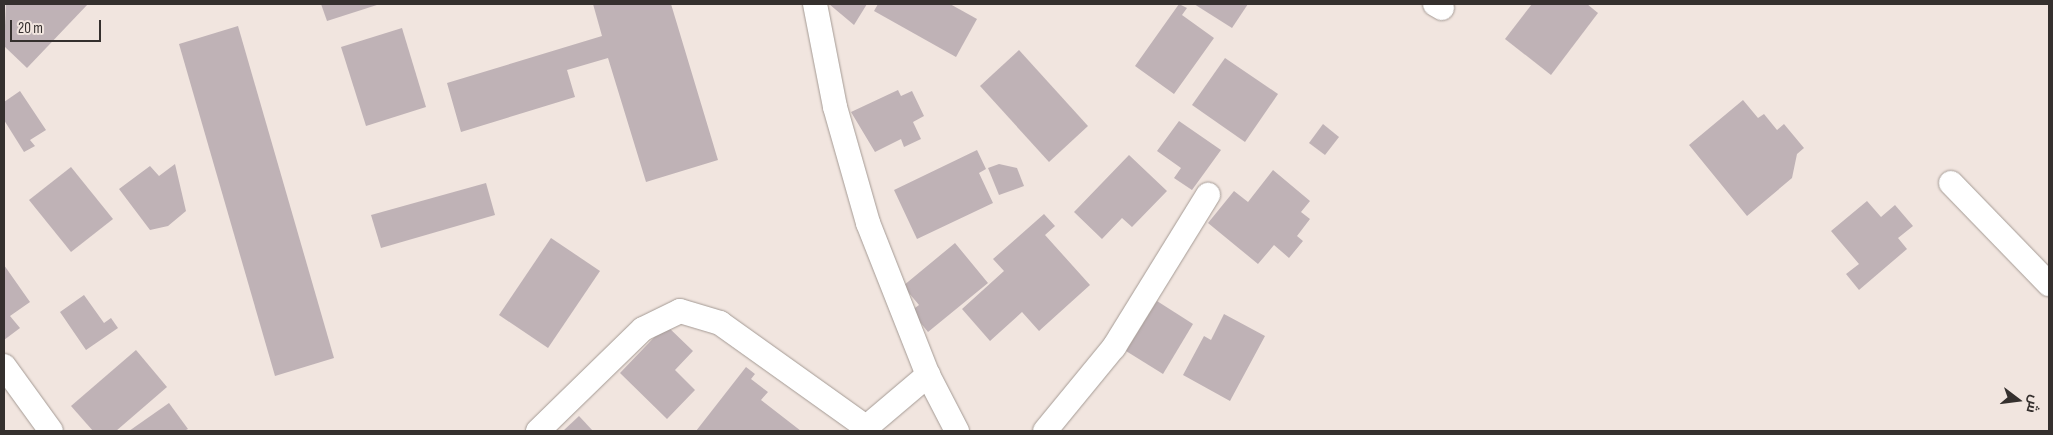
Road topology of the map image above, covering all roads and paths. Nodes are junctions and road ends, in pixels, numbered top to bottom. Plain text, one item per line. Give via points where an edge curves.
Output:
1 (815, 4) edge
2 (1951, 182) dead end
3 (1208, 195) dead end
4 (2049, 284) edge
5 (4, 366) edge
6 (928, 374) junction
7 (39, 426) edge
8 (864, 429) edge
9 (538, 431) edge
10 (956, 431) edge
11 (1045, 431) edge

1 - 6 street via 835,107 868,223
2 - 4 street
3 - 11 street via 1114,347
5 - 7 street
6 - 8 street
6 - 10 street
8 - 9 street via 720,323 680,311 669,312 643,329

